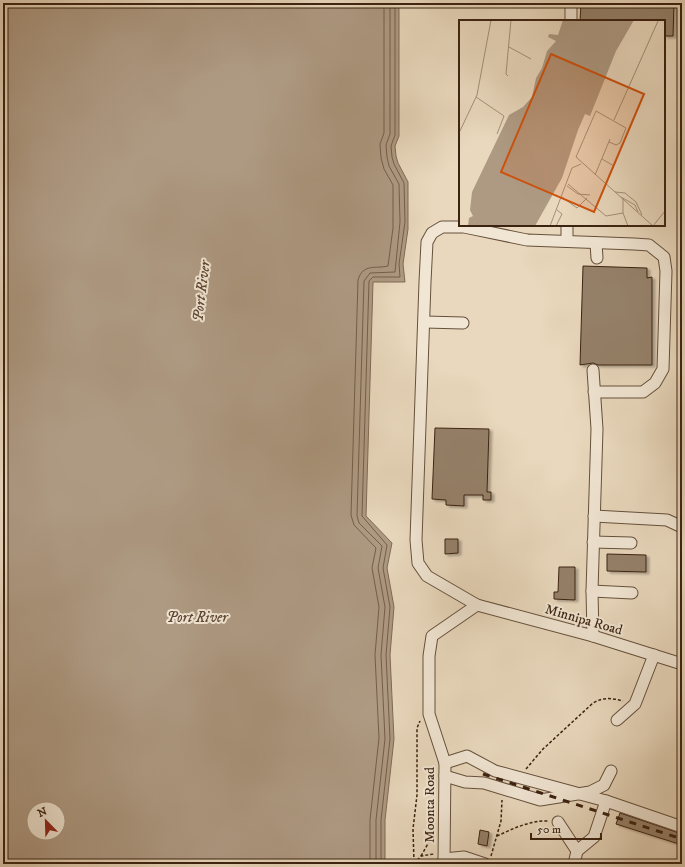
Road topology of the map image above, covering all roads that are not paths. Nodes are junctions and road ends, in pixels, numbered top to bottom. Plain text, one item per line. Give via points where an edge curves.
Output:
1 (571, 3) edge
2 (571, 20) edge
3 (567, 226) edge
4 (567, 241) junction
5 (596, 243) junction
6 (597, 258) dead end
7 (425, 322) junction
8 (463, 323) dead end
9 (594, 370) dead end
10 (594, 392) junction
11 (594, 516) junction
12 (682, 527) edge
13 (593, 542) junction
14 (631, 543) dead end
15 (592, 591) junction
16 (632, 593) dead end
17 (477, 605) junction
18 (593, 636) junction
19 (654, 655) junction
20 (682, 664) edge
21 (617, 720) dead end
22 (445, 763) junction
23 (612, 771) dead end
24 (445, 776) junction
25 (575, 794) junction
26 (606, 802) junction
27 (558, 822) road end
28 (682, 827) edge
29 (577, 851) junction
30 (444, 859) edge
31 (488, 861) edge
32 (574, 864) edge

1 - 2 street
3 - 4 street
4 - 5 street, Minnipa Road
4 - 7 street, Minnipa Road via 527,240 464,227 442,227 432,233 427,242
5 - 6 street
5 - 10 street, Minnipa Road via 649,245 664,257 666,309 663,369 655,383 643,392
7 - 8 street
7 - 17 street, Minnipa Road via 416,540 418,562 427,576
9 - 10 street
10 - 11 street via 597,429
11 - 12 street via 667,520
11 - 13 street
13 - 14 street
13 - 15 street
15 - 16 street
15 - 18 street
17 - 18 street, Minnipa Road
17 - 22 street, Moonta Road via 432,636 429,656 429,714
18 - 19 street, Minnipa Road
19 - 20 street, Minnipa Road
19 - 21 street via 635,704
22 - 24 street, Moonta Road
22 - 25 street via 467,756 495,771
23 - 25 street via 604,785 590,792
24 - 25 street via 465,782 484,783 540,800
24 - 30 street, Moonta Road
25 - 26 street
26 - 28 street
26 - 29 street via 594,837
27 - 29 street
29 - 32 street
30 - 31 street via 464,857

